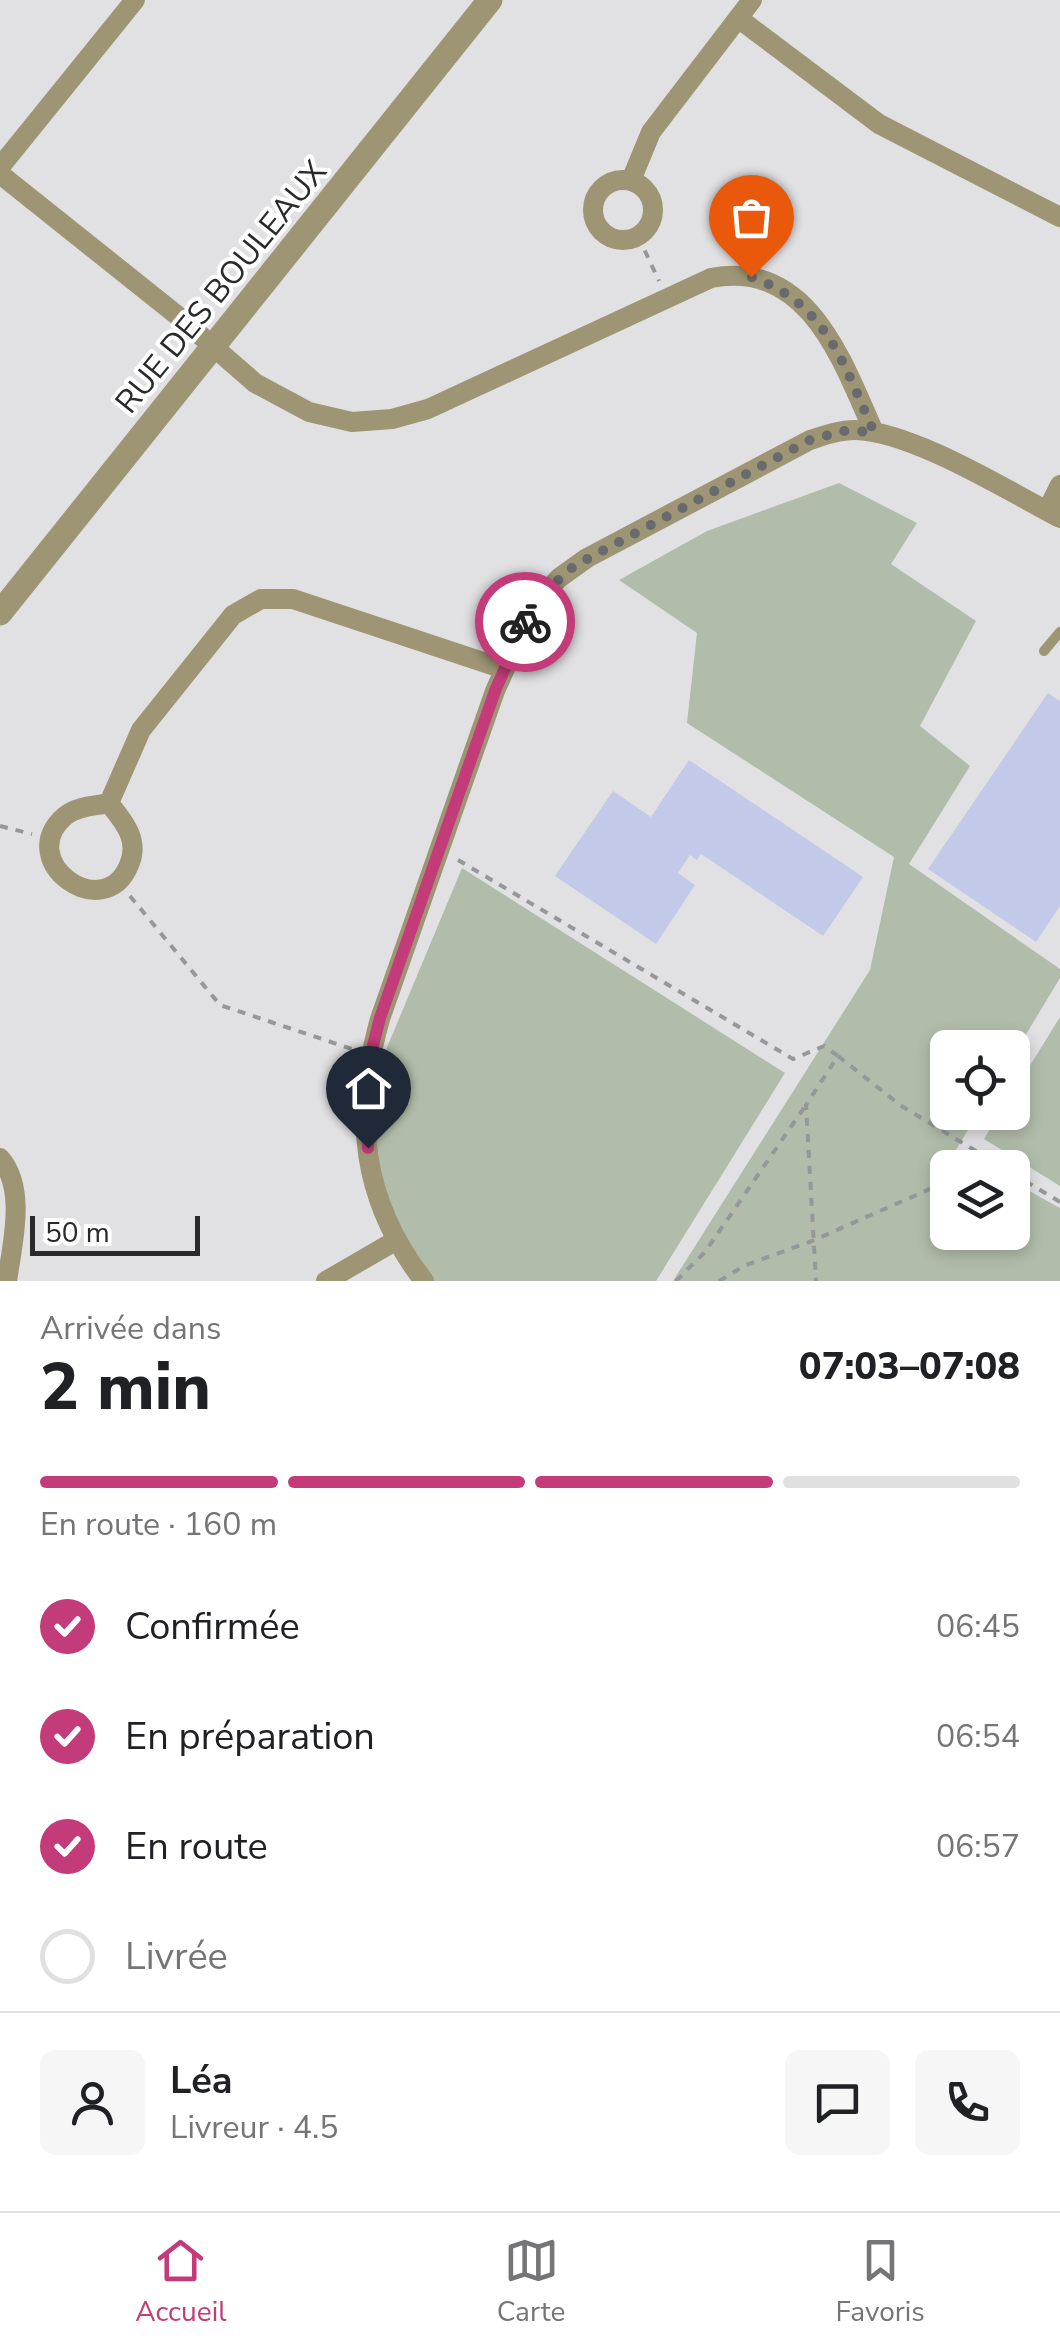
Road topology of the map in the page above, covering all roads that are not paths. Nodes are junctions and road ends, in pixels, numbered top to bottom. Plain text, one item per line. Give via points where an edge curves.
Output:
1 (135, 0) edge
2 (490, 0) edge
3 (752, 0) edge
4 (738, 18) junction
5 (0, 170) edge
6 (632, 178) junction
7 (1060, 216) edge
8 (214, 348) junction
9 (874, 432) junction
10 (1060, 485) edge
11 (1054, 515) edge
12 (0, 613) edge
13 (1060, 632) edge
14 (1044, 651) dead end
15 (504, 669) junction
16 (109, 802) junction
17 (0, 1158) edge
18 (396, 1241) junction
19 (7, 1281) edge
20 (326, 1281) edge
21 (424, 1281) edge

1 - 5 street
2 - 8 street, RUE DES BOULEAUX
3 - 4 street
4 - 6 street via 648,136
4 - 7 street via 880,124
5 - 8 street
6 - 6 street via 647,191 652,220 638,236 618,240 600,229 594,202 605,186
8 - 9 street via 255,382 309,412 352,422 392,420 724,275 751,277 809,311 833,342
8 - 12 street, RUE DES BOULEAUX
9 - 11 street via 926,450
9 - 15 street via 810,440 574,566 533,606
10 - 11 street
13 - 14 lane
15 - 16 street via 312,603 250,602 141,730
15 - 18 street via 370,1055 364,1096 368,1148 380,1207
16 - 16 street via 131,834 131,861 103,888 75,886 54,867 51,839 65,816
17 - 19 street via 14,1193
18 - 20 street
18 - 21 street

